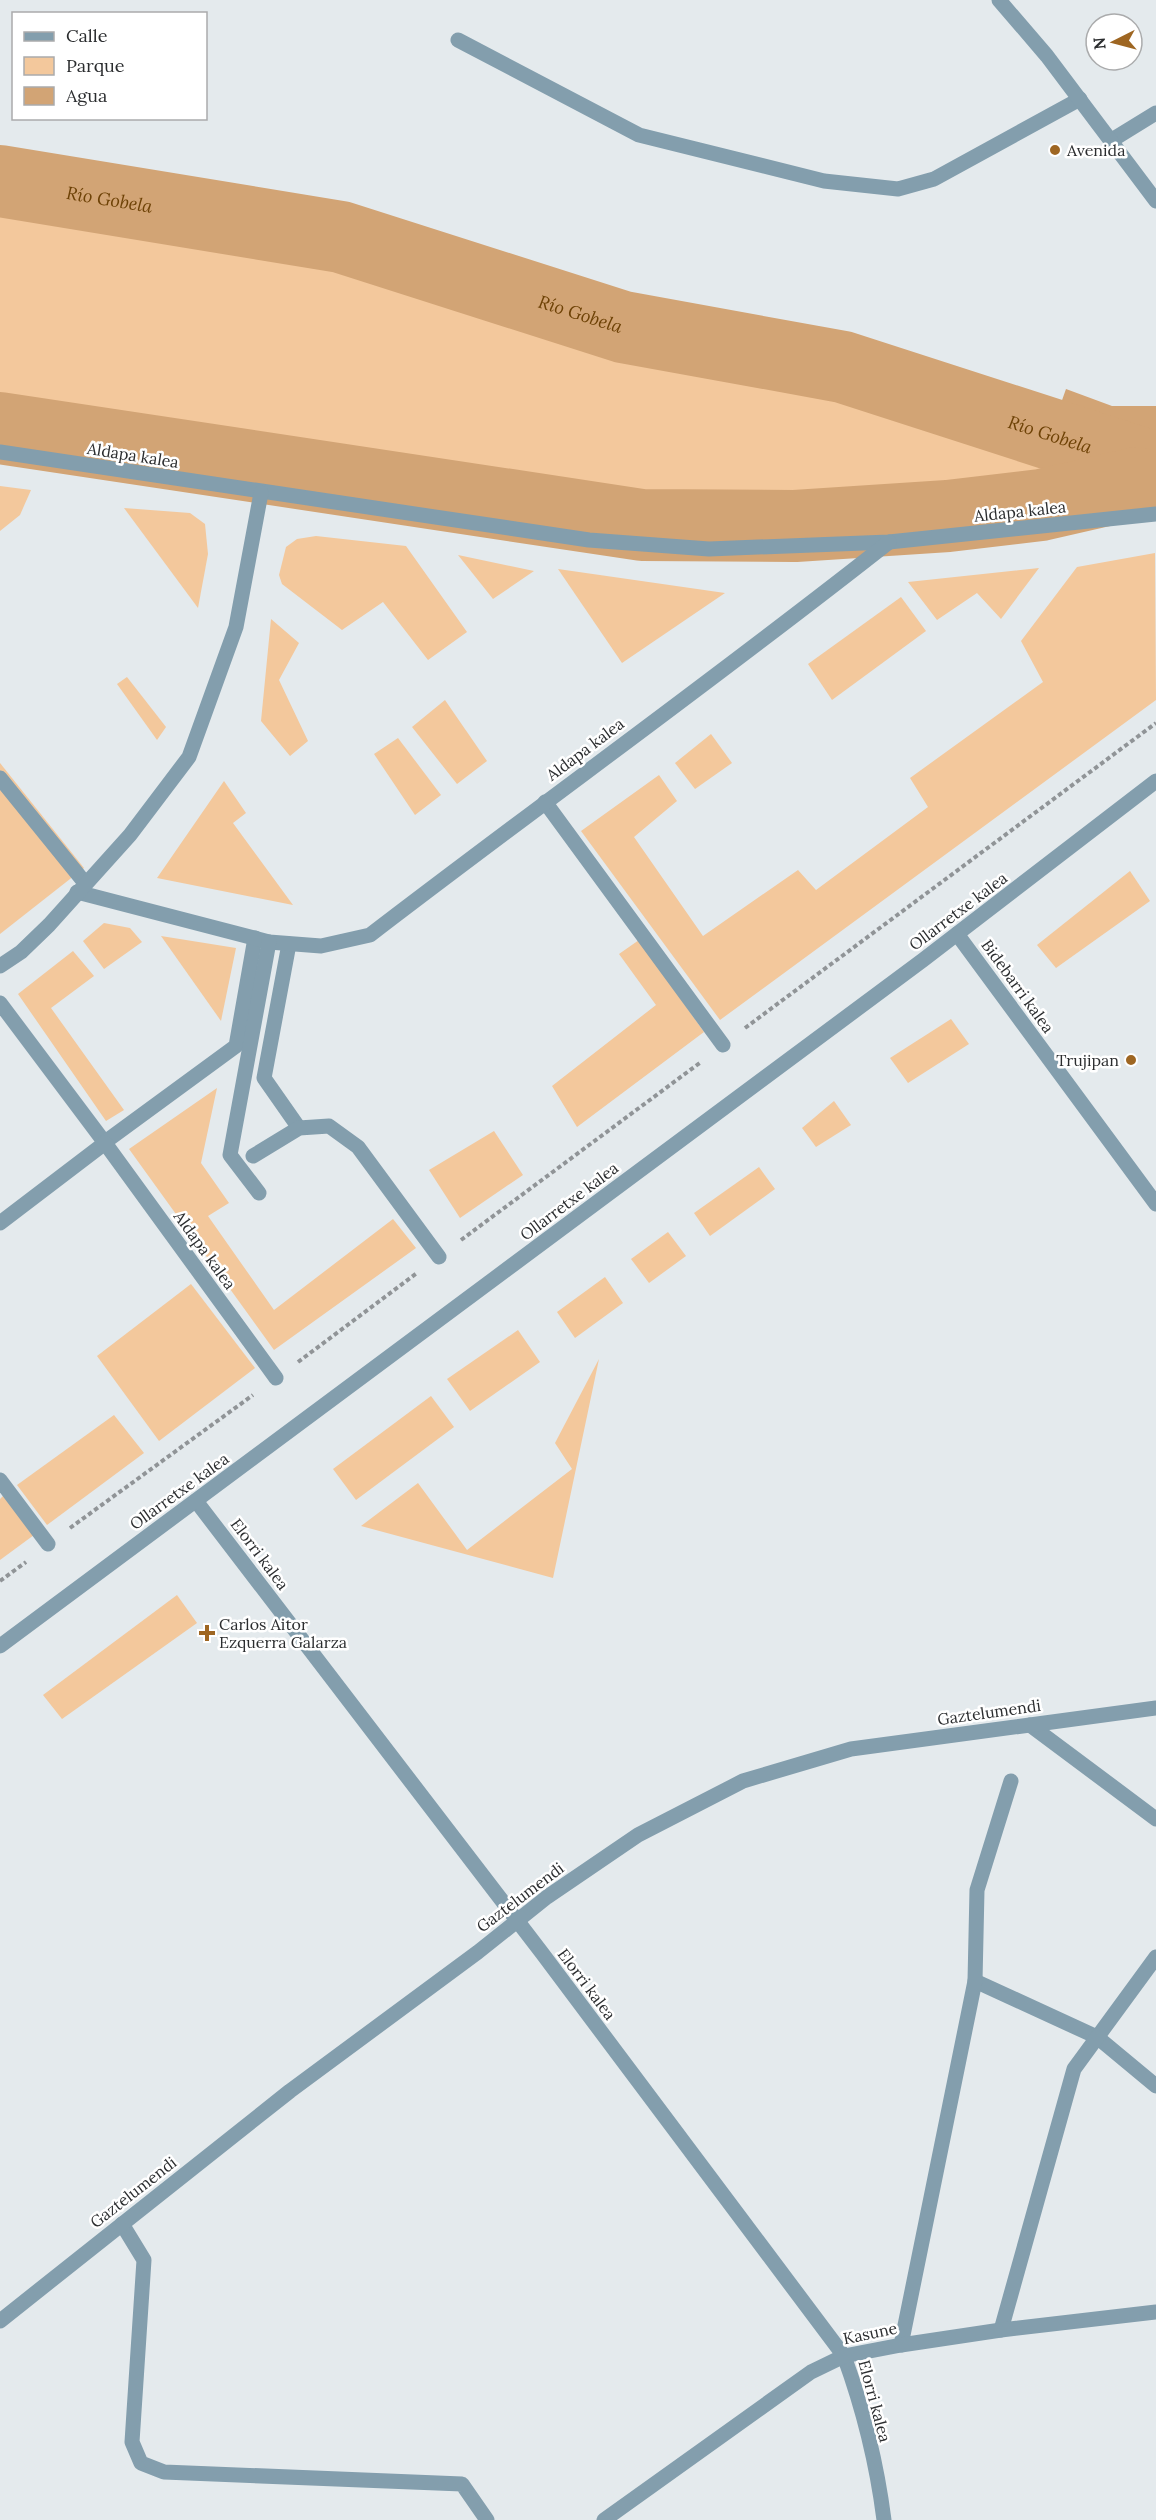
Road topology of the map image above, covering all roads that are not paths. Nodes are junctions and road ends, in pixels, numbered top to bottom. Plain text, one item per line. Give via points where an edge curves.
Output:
1 (999, 0) edge
2 (458, 40) dead end
3 (1080, 99) junction
4 (1156, 113) edge
5 (1112, 140) junction
6 (1156, 201) edge
7 (0, 452) edge
8 (261, 493) junction
9 (1156, 514) edge
10 (889, 542) junction
11 (0, 778) edge
12 (1156, 782) edge
13 (545, 802) junction
14 (81, 888) junction
15 (957, 934) junction
16 (262, 940) junction
17 (289, 944) junction
18 (0, 966) edge
19 (0, 1003) edge
20 (723, 1045) road end
21 (299, 1128) junction
22 (105, 1143) junction
23 (253, 1156) dead end
24 (259, 1193) dead end
25 (1156, 1204) edge
26 (0, 1223) edge
27 (439, 1257) road end
28 (276, 1378) road end
29 (0, 1480) edge
30 (196, 1501) junction
31 (48, 1545) road end
32 (0, 1646) edge
33 (1156, 1708) edge
34 (1030, 1725) junction
35 (1011, 1781) dead end
36 (1156, 1819) edge
37 (517, 1921) junction
38 (1156, 1957) edge
39 (975, 1981) junction
40 (1097, 2037) junction
41 (1156, 2086) edge
42 (122, 2224) junction
43 (1156, 2312) edge
44 (0, 2321) edge
45 (1001, 2330) junction
46 (901, 2345) junction
47 (844, 2356) junction
48 (487, 2520) edge
49 (604, 2520) edge
50 (884, 2520) edge

1 - 3 street
2 - 3 street via 639,135 825,181 898,189 934,179
3 - 5 street
4 - 5 street
5 - 6 street
7 - 8 street, Aldapa kalea
8 - 10 street, Aldapa kalea via 333,500 611,542 709,549
8 - 14 street via 236,627 189,757 130,835
9 - 10 street, Aldapa kalea
10 - 13 street, Aldapa kalea
11 - 14 street
12 - 15 street, Ollarretxe kalea
13 - 17 street, Aldapa kalea via 370,936 321,946
13 - 20 street
14 - 16 street, Aldapa kalea
14 - 18 street via 21,952
15 - 25 street, Bidebarri kalea
15 - 30 street, Ollarretxe kalea
16 - 17 street, Aldapa kalea
16 - 22 street via 236,1046
16 - 24 street via 230,1155
17 - 21 street via 264,1078
19 - 22 street, Aldapa kalea
21 - 23 street
21 - 27 street via 329,1126 358,1147
22 - 26 street
22 - 28 street, Aldapa kalea
29 - 31 street
30 - 32 street, Ollarretxe kalea
30 - 37 street, Elorri kalea
33 - 34 street, Gaztelumendi
34 - 36 street
34 - 37 street, Gaztelumendi via 851,1749 743,1781 638,1835
35 - 39 street via 977,1890
37 - 42 street, Gaztelumendi via 290,2091
37 - 47 street, Elorri kalea
38 - 40 street
39 - 40 street
39 - 46 street
40 - 41 street
40 - 45 street via 1074,2069
42 - 44 street, Gaztelumendi
42 - 48 street via 144,2260 132,2442 141,2463 164,2472 462,2484
43 - 45 street, Kasune
45 - 46 street, Kasune
46 - 47 street, Kasune
47 - 49 street, Kasune via 812,2372
47 - 50 street, Elorri kalea via 858,2395

